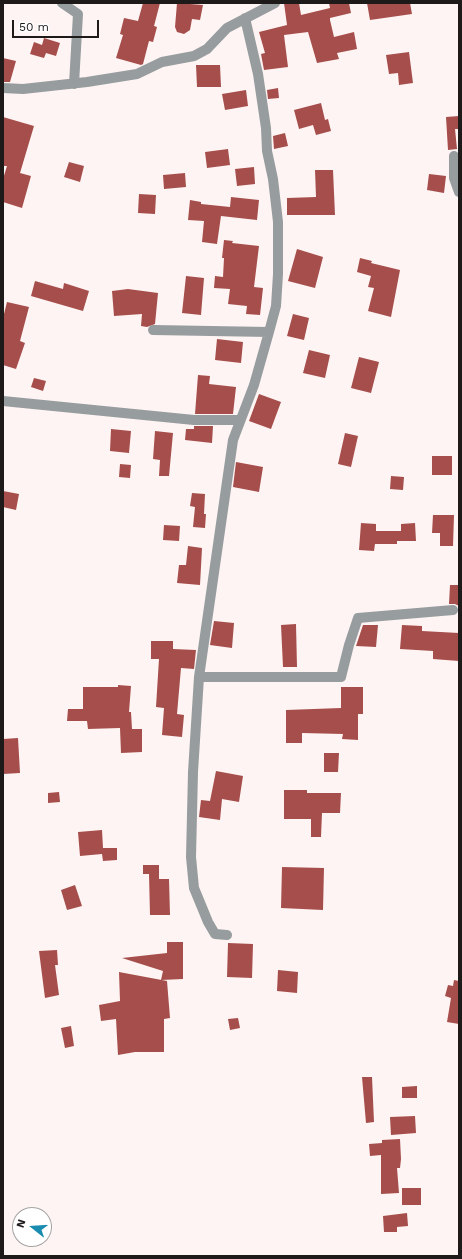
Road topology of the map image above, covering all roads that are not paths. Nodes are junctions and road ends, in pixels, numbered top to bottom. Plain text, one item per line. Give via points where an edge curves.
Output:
1 (62, 3) edge
2 (275, 3) edge
3 (246, 18) junction
4 (74, 84) junction
5 (3, 88) edge
6 (454, 156) dead end
7 (459, 192) edge
8 (153, 330) dead end
9 (270, 332) junction
10 (3, 402) edge
11 (240, 420) junction
12 (453, 610) dead end
13 (199, 677) junction
14 (228, 935) dead end

1 - 4 street via 78,14
2 - 3 street
3 - 4 street via 227,28 207,49 194,56 162,62 137,74
3 - 9 street via 258,74 266,128 266,151 273,179 278,222 276,306
4 - 5 street via 23,89
6 - 7 street via 454,178
8 - 9 street
9 - 11 street
10 - 11 street via 194,420
11 - 13 street via 233,440
12 - 13 street via 358,618 341,677
13 - 14 street via 193,772 191,857 194,888 215,934

